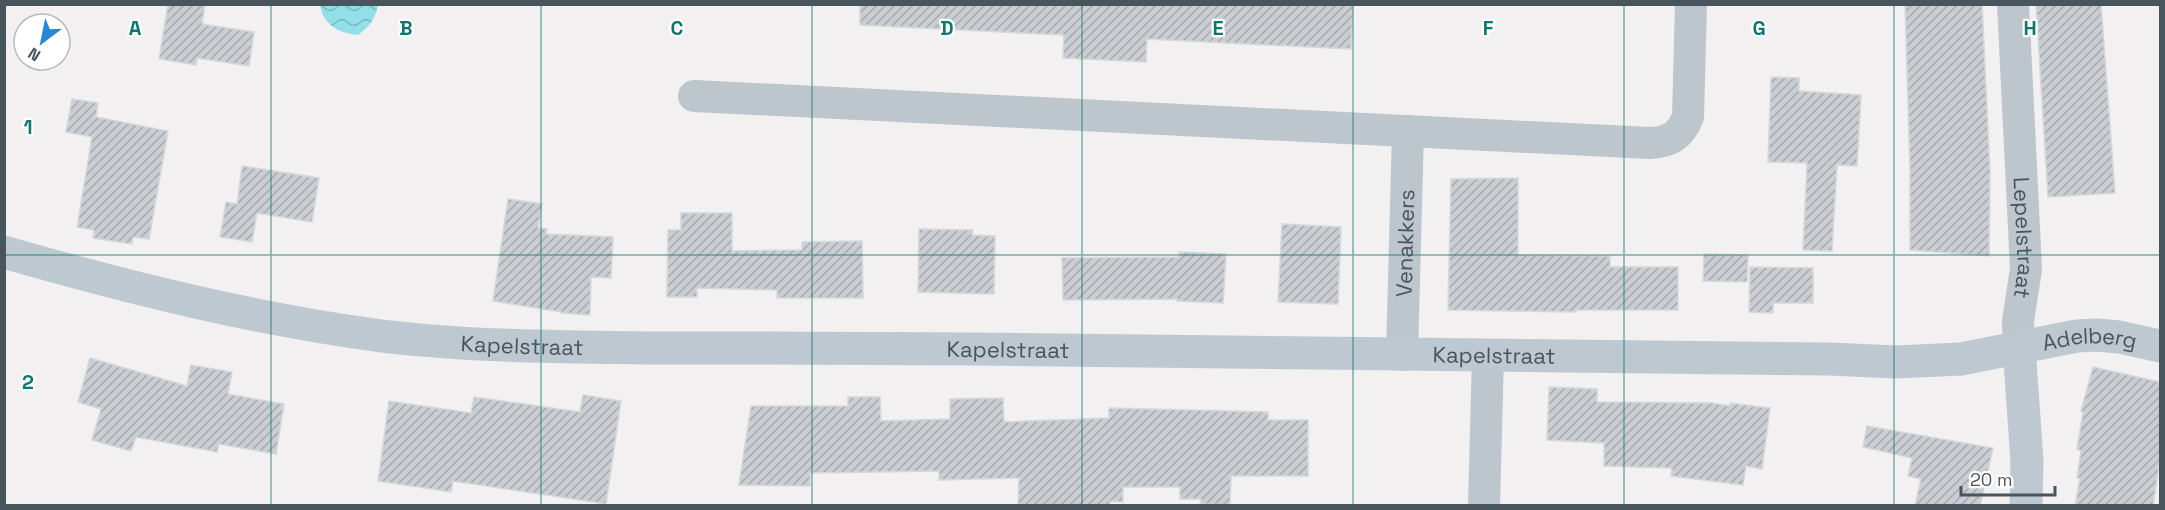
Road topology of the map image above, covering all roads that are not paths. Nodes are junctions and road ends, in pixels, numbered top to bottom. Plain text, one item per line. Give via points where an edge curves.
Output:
1 (1691, 4) edge
2 (2013, 4) edge
3 (694, 96) dead end
4 (1408, 131) junction
5 (4, 252) edge
6 (2160, 346) edge
7 (2019, 347) junction
8 (1402, 355) junction
9 (1488, 355) junction
10 (1485, 506) edge
11 (2026, 506) edge

1 - 4 street via 1689,106 1684,127 1676,138 1650,144
2 - 7 street, Lepelstraat via 2026,269
3 - 4 street
4 - 8 street, Venakkers
5 - 8 main road, Kapelstraat via 218,308 384,336 474,344
6 - 7 main road, Adelberg via 2097,335
7 - 9 main road, Kapelstraat via 1961,359 1895,362
7 - 11 main road, Lepelstraat
8 - 9 main road, Kapelstraat
9 - 10 street

